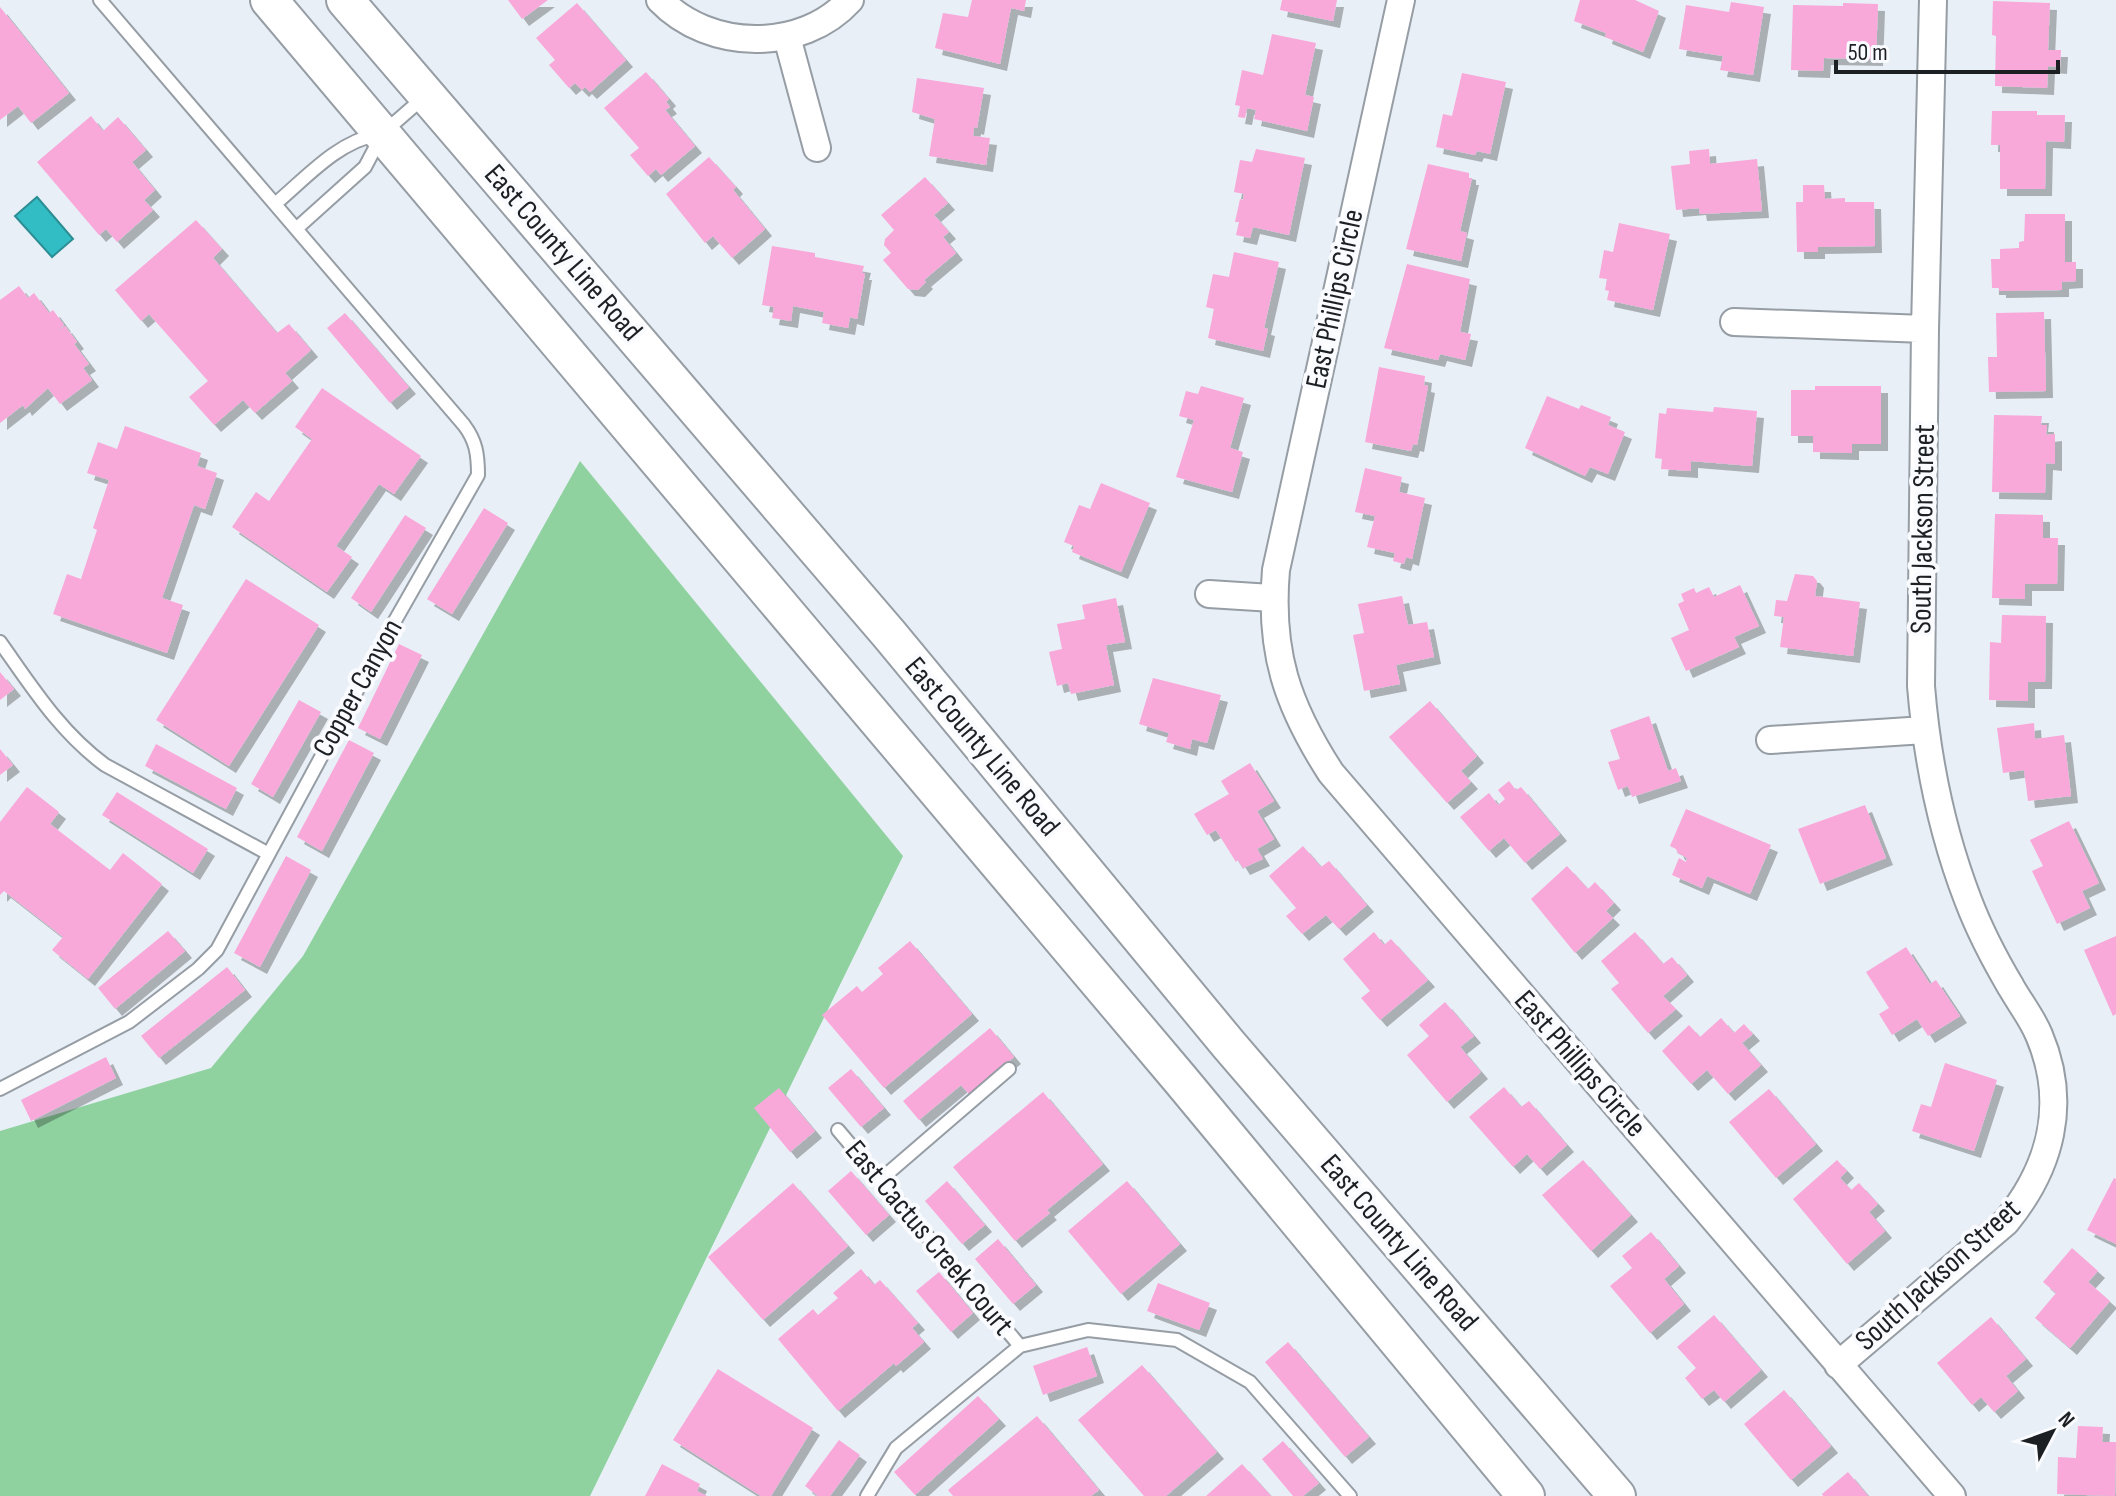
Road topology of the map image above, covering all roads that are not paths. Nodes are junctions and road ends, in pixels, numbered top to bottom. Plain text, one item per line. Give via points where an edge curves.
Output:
1 (100, 0) edge
2 (269, 0) edge
3 (345, 0) edge
4 (660, 0) edge
5 (850, 0) edge
6 (1401, 0) edge
7 (1933, 0) edge
8 (787, 37) junction
9 (427, 95) junction
10 (383, 133) junction
11 (817, 148) dead end
12 (275, 204) junction
13 (296, 229) junction
14 (1734, 322) dead end
15 (1925, 329) junction
16 (1209, 594) dead end
17 (1273, 598) junction
18 (0, 642) edge
19 (1925, 730) junction
20 (1770, 740) dead end
21 (267, 853) junction
22 (1009, 1069) dead end
23 (0, 1089) edge
24 (838, 1130) dead end
25 (880, 1180) junction
26 (1020, 1346) junction
27 (1838, 1365) junction
28 (867, 1496) edge
29 (1350, 1496) edge
30 (1526, 1496) edge
31 (1617, 1496) edge
32 (1952, 1496) edge

1 - 12 lane, Copper Canyon
2 - 10 main road, East County Line Road
3 - 9 main road, East County Line Road
4 - 8 street via 705,31 744,39
5 - 8 street via 817,26
6 - 17 street, East Phillips Circle
7 - 15 street, South Jackson Street
8 - 11 street
9 - 10 lane
9 - 31 main road, East County Line Road
10 - 12 lane via 353,142
10 - 13 lane via 365,167
10 - 30 main road, East County Line Road
12 - 13 lane, Copper Canyon
13 - 21 lane, Copper Canyon via 474,438 478,475
14 - 15 street
15 - 19 street, South Jackson Street
16 - 17 street
17 - 27 street, East Phillips Circle via 1287,690 1305,733 1331,773
18 - 21 lane via 44,705 87,752
19 - 20 street
19 - 27 street, South Jackson Street via 1936,796 1969,903 2049,1064 2054,1099 2050,1137 2035,1179 2006,1222
21 - 23 lane, Copper Canyon via 217,950 198,969 129,1022
22 - 25 lane
24 - 25 lane, East Cactus Creek Court
25 - 26 lane, East Cactus Creek Court
26 - 28 lane via 896,1448
26 - 29 lane via 1088,1330 1177,1340 1250,1382
27 - 32 street, East Phillips Circle

